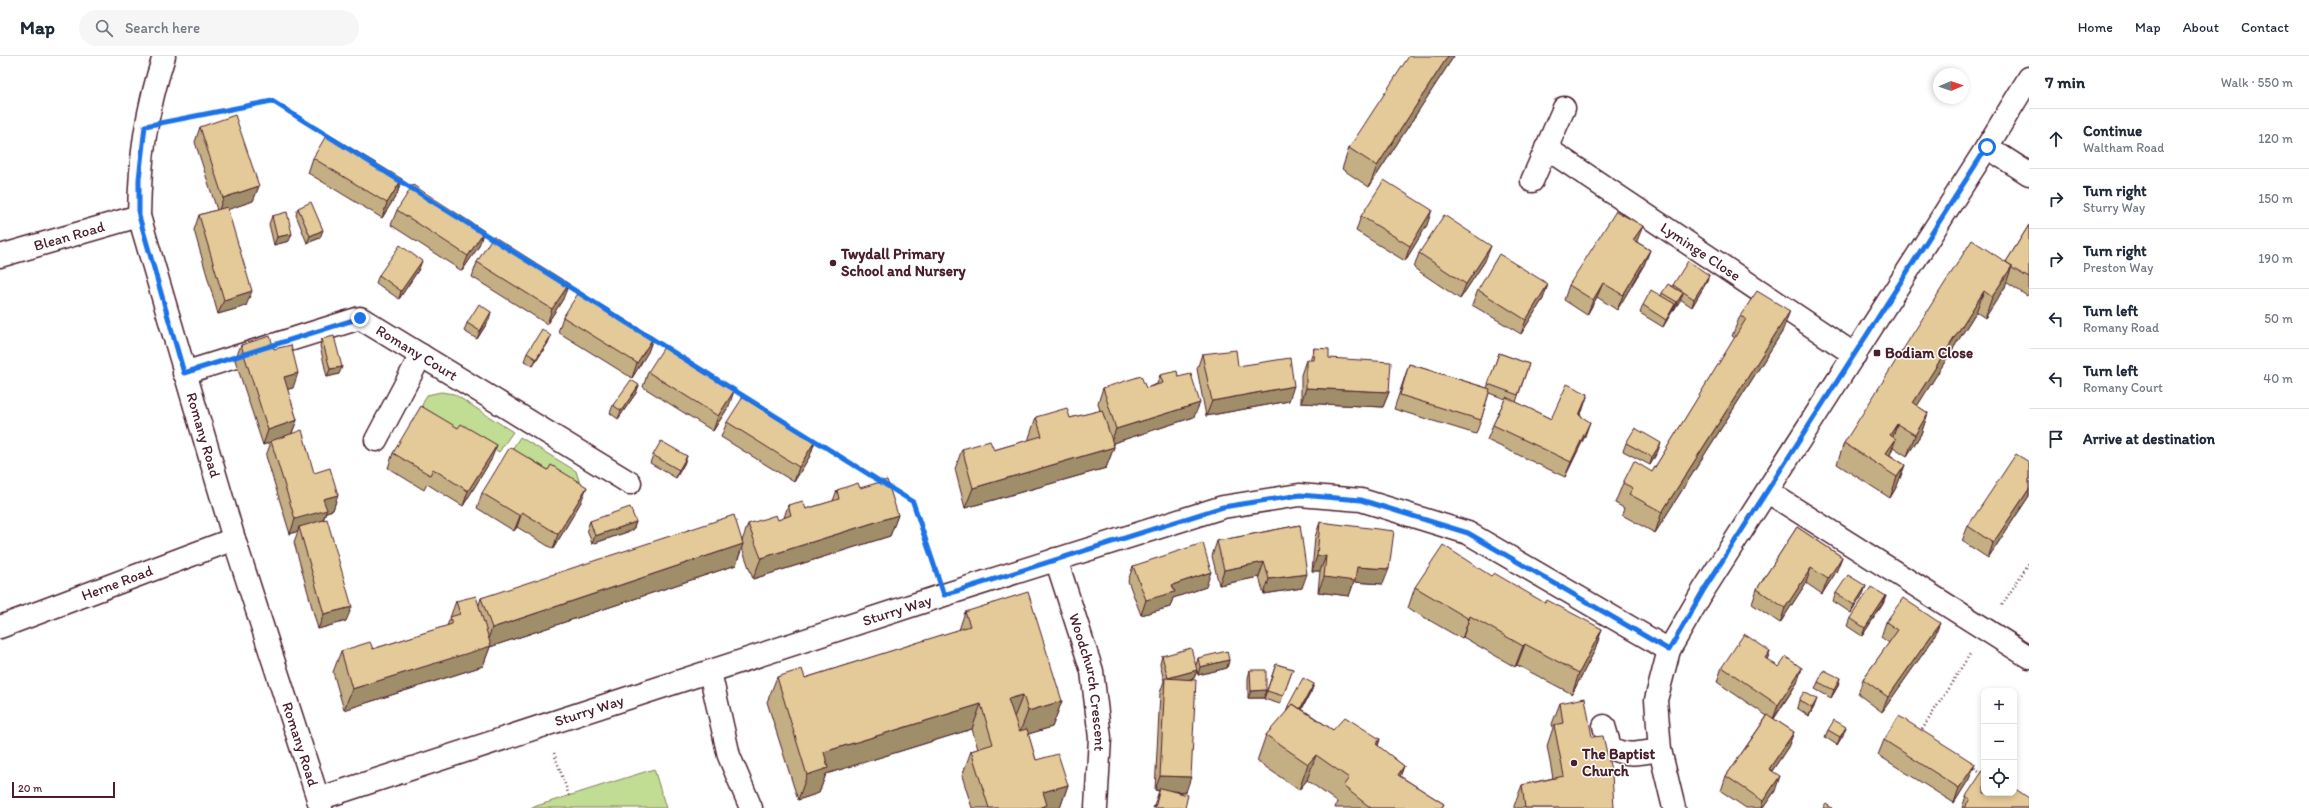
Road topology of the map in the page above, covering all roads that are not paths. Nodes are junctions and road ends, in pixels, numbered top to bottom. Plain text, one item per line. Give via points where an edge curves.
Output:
1 (164, 56) edge
2 (2029, 78) edge
3 (1564, 108) dead end
4 (1987, 147) junction
5 (1546, 148) junction
6 (2029, 174) edge
7 (1532, 181) dead end
8 (139, 216) junction
9 (0, 256) edge
10 (421, 355) junction
11 (1855, 355) junction
12 (184, 373) junction
13 (376, 440) dead end
14 (630, 483) dead end
15 (1768, 492) junction
16 (234, 539) junction
17 (1056, 559) junction
18 (0, 627) edge
19 (1669, 650) junction
20 (2029, 657) edge
21 (710, 672) junction
22 (1604, 726) dead end
23 (1660, 750) junction
24 (319, 803) edge
25 (751, 808) edge
26 (1096, 808) edge
27 (1674, 808) edge

1 - 8 street, Romany Road via 145,126 139,179
2 - 4 street
3 - 5 street
4 - 6 street
4 - 11 street
5 - 7 street
5 - 11 street, Lyminge Close
8 - 9 street, Blean Road
8 - 12 street, Romany Road
10 - 12 street, Romany Court via 360,318
10 - 13 street
10 - 14 street, Romany Court
11 - 15 street
12 - 16 street, Romany Road
15 - 19 street via 1703,591
15 - 20 street
16 - 18 street, Herne Road
16 - 24 street, Romany Road
17 - 19 street, Sturry Way via 1223,507 1300,495 1361,500 1468,533
17 - 21 street, Sturry Way
17 - 26 street, Woodchurch Crescent via 1092,670 1100,738
19 - 23 street via 1656,700
21 - 24 street, Sturry Way via 543,724
21 - 25 street via 729,756
22 - 23 street via 1610,747 1618,753 1627,755
23 - 27 street

